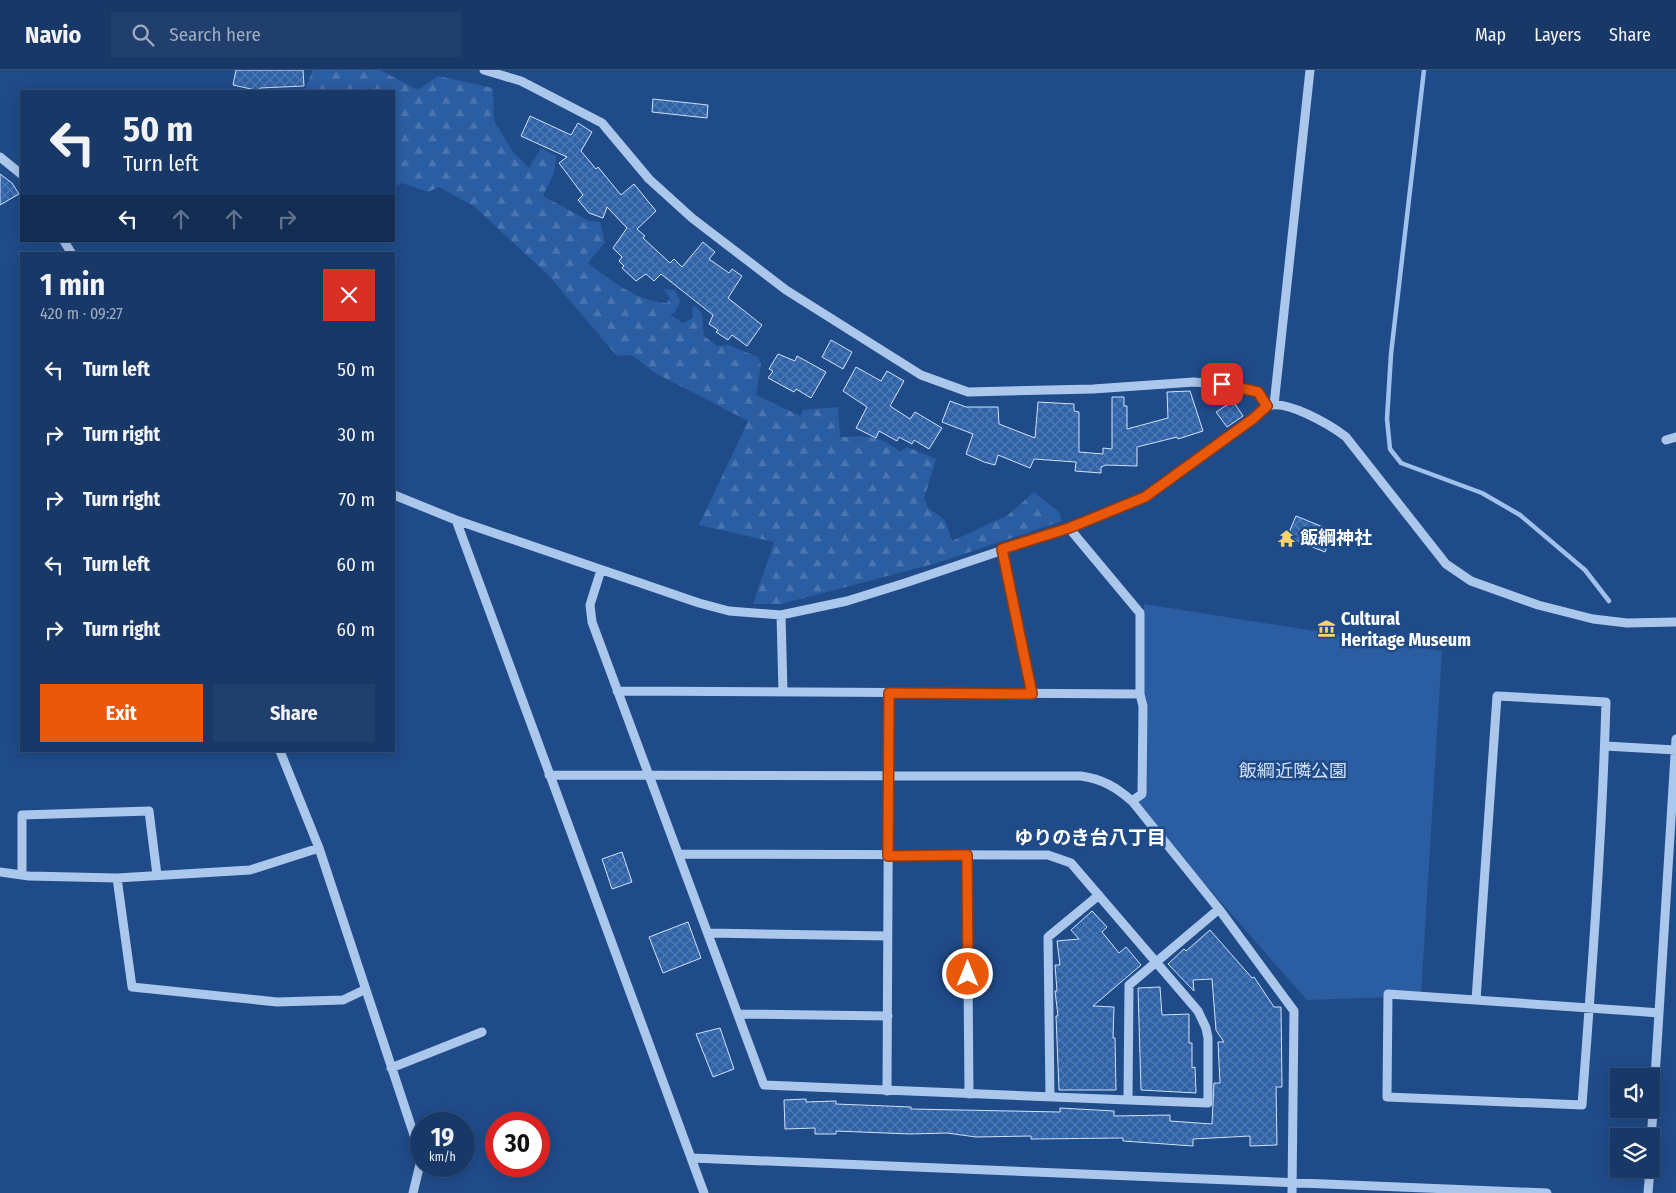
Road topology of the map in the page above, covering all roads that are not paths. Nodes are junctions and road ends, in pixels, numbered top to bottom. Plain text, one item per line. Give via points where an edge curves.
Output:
1 (484, 70) edge
2 (1310, 70) edge
3 (0, 156) edge
4 (20, 173) edge
5 (1271, 406) junction
6 (1676, 437) edge
7 (1666, 440) dead end
8 (395, 495) edge
9 (456, 520) junction
10 (1069, 528) junction
11 (1002, 549) junction
12 (601, 570) junction
13 (781, 615) junction
14 (1676, 622) edge
15 (617, 691) junction
16 (783, 692) junction
17 (889, 693) junction
18 (1032, 694) junction
19 (1140, 694) junction
20 (1676, 739) edge
21 (1604, 746) junction
22 (1676, 750) edge
23 (280, 752) edge
24 (549, 774) junction
25 (648, 775) junction
26 (889, 775) junction
27 (1132, 802) junction
28 (318, 848) junction
29 (679, 854) junction
30 (967, 855) junction
31 (888, 856) junction
32 (0, 872) edge
33 (22, 875) junction
34 (157, 875) junction
35 (117, 878) junction
36 (1099, 895) junction
37 (1219, 909) junction
38 (708, 933) junction
39 (888, 936) junction
40 (1155, 962) junction
41 (364, 990) junction
42 (1476, 1000) junction
43 (1589, 1008) junction
44 (1659, 1013) junction
45 (738, 1014) junction
46 (888, 1016) junction
47 (482, 1032) dead end
48 (391, 1068) junction
49 (888, 1091) junction
50 (968, 1094) junction
51 (1050, 1097) junction
52 (1128, 1100) junction
53 (1652, 1128) edge
54 (692, 1158) junction
55 (1649, 1178) edge
56 (1292, 1182) junction
57 (413, 1193) edge
58 (704, 1193) edge
59 (1292, 1193) edge
60 (1547, 1193) edge
61 (1648, 1193) edge

1 - 5 street via 521,82 602,123 649,179 692,218 786,290 921,375 968,392 1208,382 1258,392
2 - 5 street
3 - 4 street
5 - 10 street via 1145,497
5 - 14 street via 1299,410 1346,436 1446,564 1472,581 1538,605 1593,619 1627,624
6 - 7 street
8 - 9 street
9 - 12 street
9 - 24 street
10 - 11 street
10 - 19 street via 1140,612
11 - 13 street via 855,598
11 - 18 street
12 - 13 street via 729,611
12 - 15 street via 590,605 592,622
13 - 16 street
15 - 16 street
15 - 25 street
16 - 17 street
17 - 18 street
17 - 26 street
18 - 19 street
19 - 27 street via 1143,706 1142,794
20 - 22 street
21 - 22 street
21 - 42 street via 1606,702 1497,696
21 - 43 street
22 - 44 street
23 - 28 street
24 - 25 street
24 - 54 street
25 - 26 street
25 - 29 street
26 - 27 street via 1081,776 1107,782
26 - 31 street
27 - 37 street
28 - 34 street via 250,870
28 - 41 street
29 - 31 street
29 - 38 street
30 - 31 street
30 - 36 street via 1055,856 1072,863
30 - 50 street
31 - 39 street
32 - 33 street
33 - 34 street via 22,815 149,811
33 - 35 street
34 - 35 street
35 - 41 street via 132,987 277,1002 343,1000
36 - 40 street
36 - 51 street via 1048,937
37 - 40 street
37 - 56 street via 1294,1011
38 - 39 street
38 - 45 street
39 - 46 street
40 - 52 street via 1129,985
40 - 52 street via 1198,1011 1206,1028 1208,1103
41 - 48 street
42 - 43 street
42 - 43 street via 1388,994 1387,1097 1582,1105
43 - 44 street
44 - 53 street
45 - 46 street
45 - 49 street via 764,1085
46 - 49 street
47 - 48 street
48 - 57 street via 421,1160
49 - 50 street
50 - 51 street
51 - 52 street
54 - 56 street
54 - 58 street
55 - 61 street
56 - 59 street
56 - 60 street

